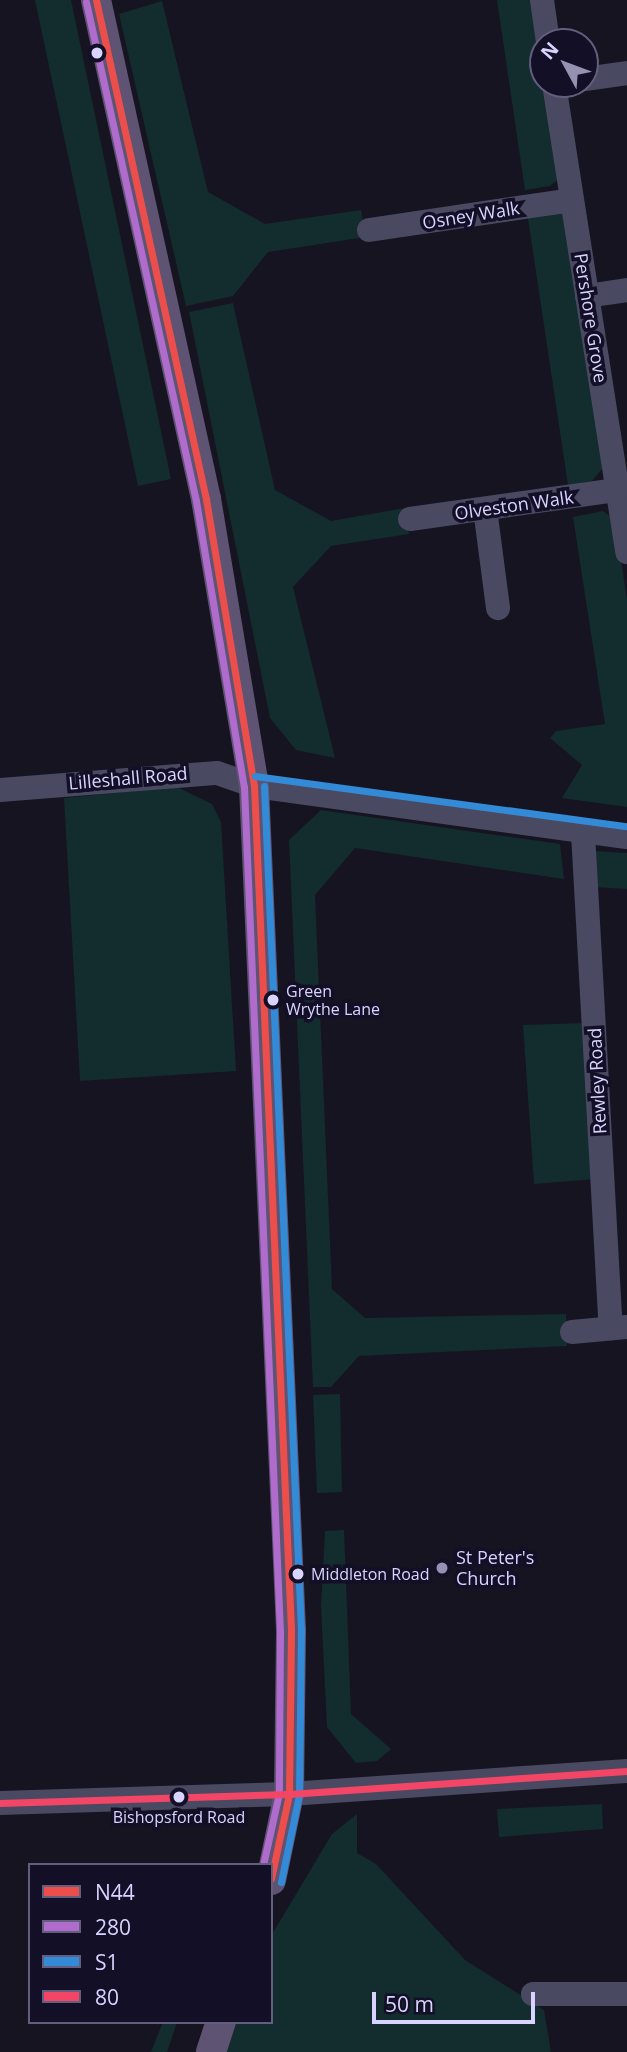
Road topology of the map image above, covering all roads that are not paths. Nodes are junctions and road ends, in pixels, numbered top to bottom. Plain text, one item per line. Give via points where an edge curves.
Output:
1 (96, 0) edge
2 (542, 0) edge
3 (546, 28) edge
4 (627, 73) edge
5 (599, 77) edge
6 (556, 98) edge
7 (572, 200) junction
8 (369, 230) dead end
9 (627, 290) edge
10 (587, 296) junction
11 (617, 490) junction
12 (485, 509) junction
13 (410, 519) dead end
14 (627, 552) edge
15 (498, 608) dead end
16 (254, 786) junction
17 (0, 790) edge
18 (583, 833) junction
19 (627, 837) edge
20 (619, 1327) edge
21 (572, 1332) dead end
22 (627, 1771) edge
23 (289, 1794) junction
24 (0, 1803) edge
25 (273, 1870) edge
26 (533, 1994) dead end
27 (627, 1994) edge
28 (220, 2024) edge
29 (211, 2052) edge

1 - 16 main road via 206,499
2 - 3 street
4 - 5 street
6 - 7 street, Pershore Grove
7 - 8 street, Osney Walk
7 - 10 street, Pershore Grove
9 - 10 street
10 - 11 street, Pershore Grove
11 - 12 street, Olveston Walk
11 - 14 street, Pershore Grove
12 - 13 street, Olveston Walk
12 - 15 street
16 - 17 street, Lilleshall Road via 199,773
16 - 18 street
16 - 23 main road via 291,1631
18 - 19 street
18 - 20 street, Rewley Road
20 - 21 street
22 - 23 street
23 - 24 street
23 - 25 main road
26 - 27 street
28 - 29 main road

